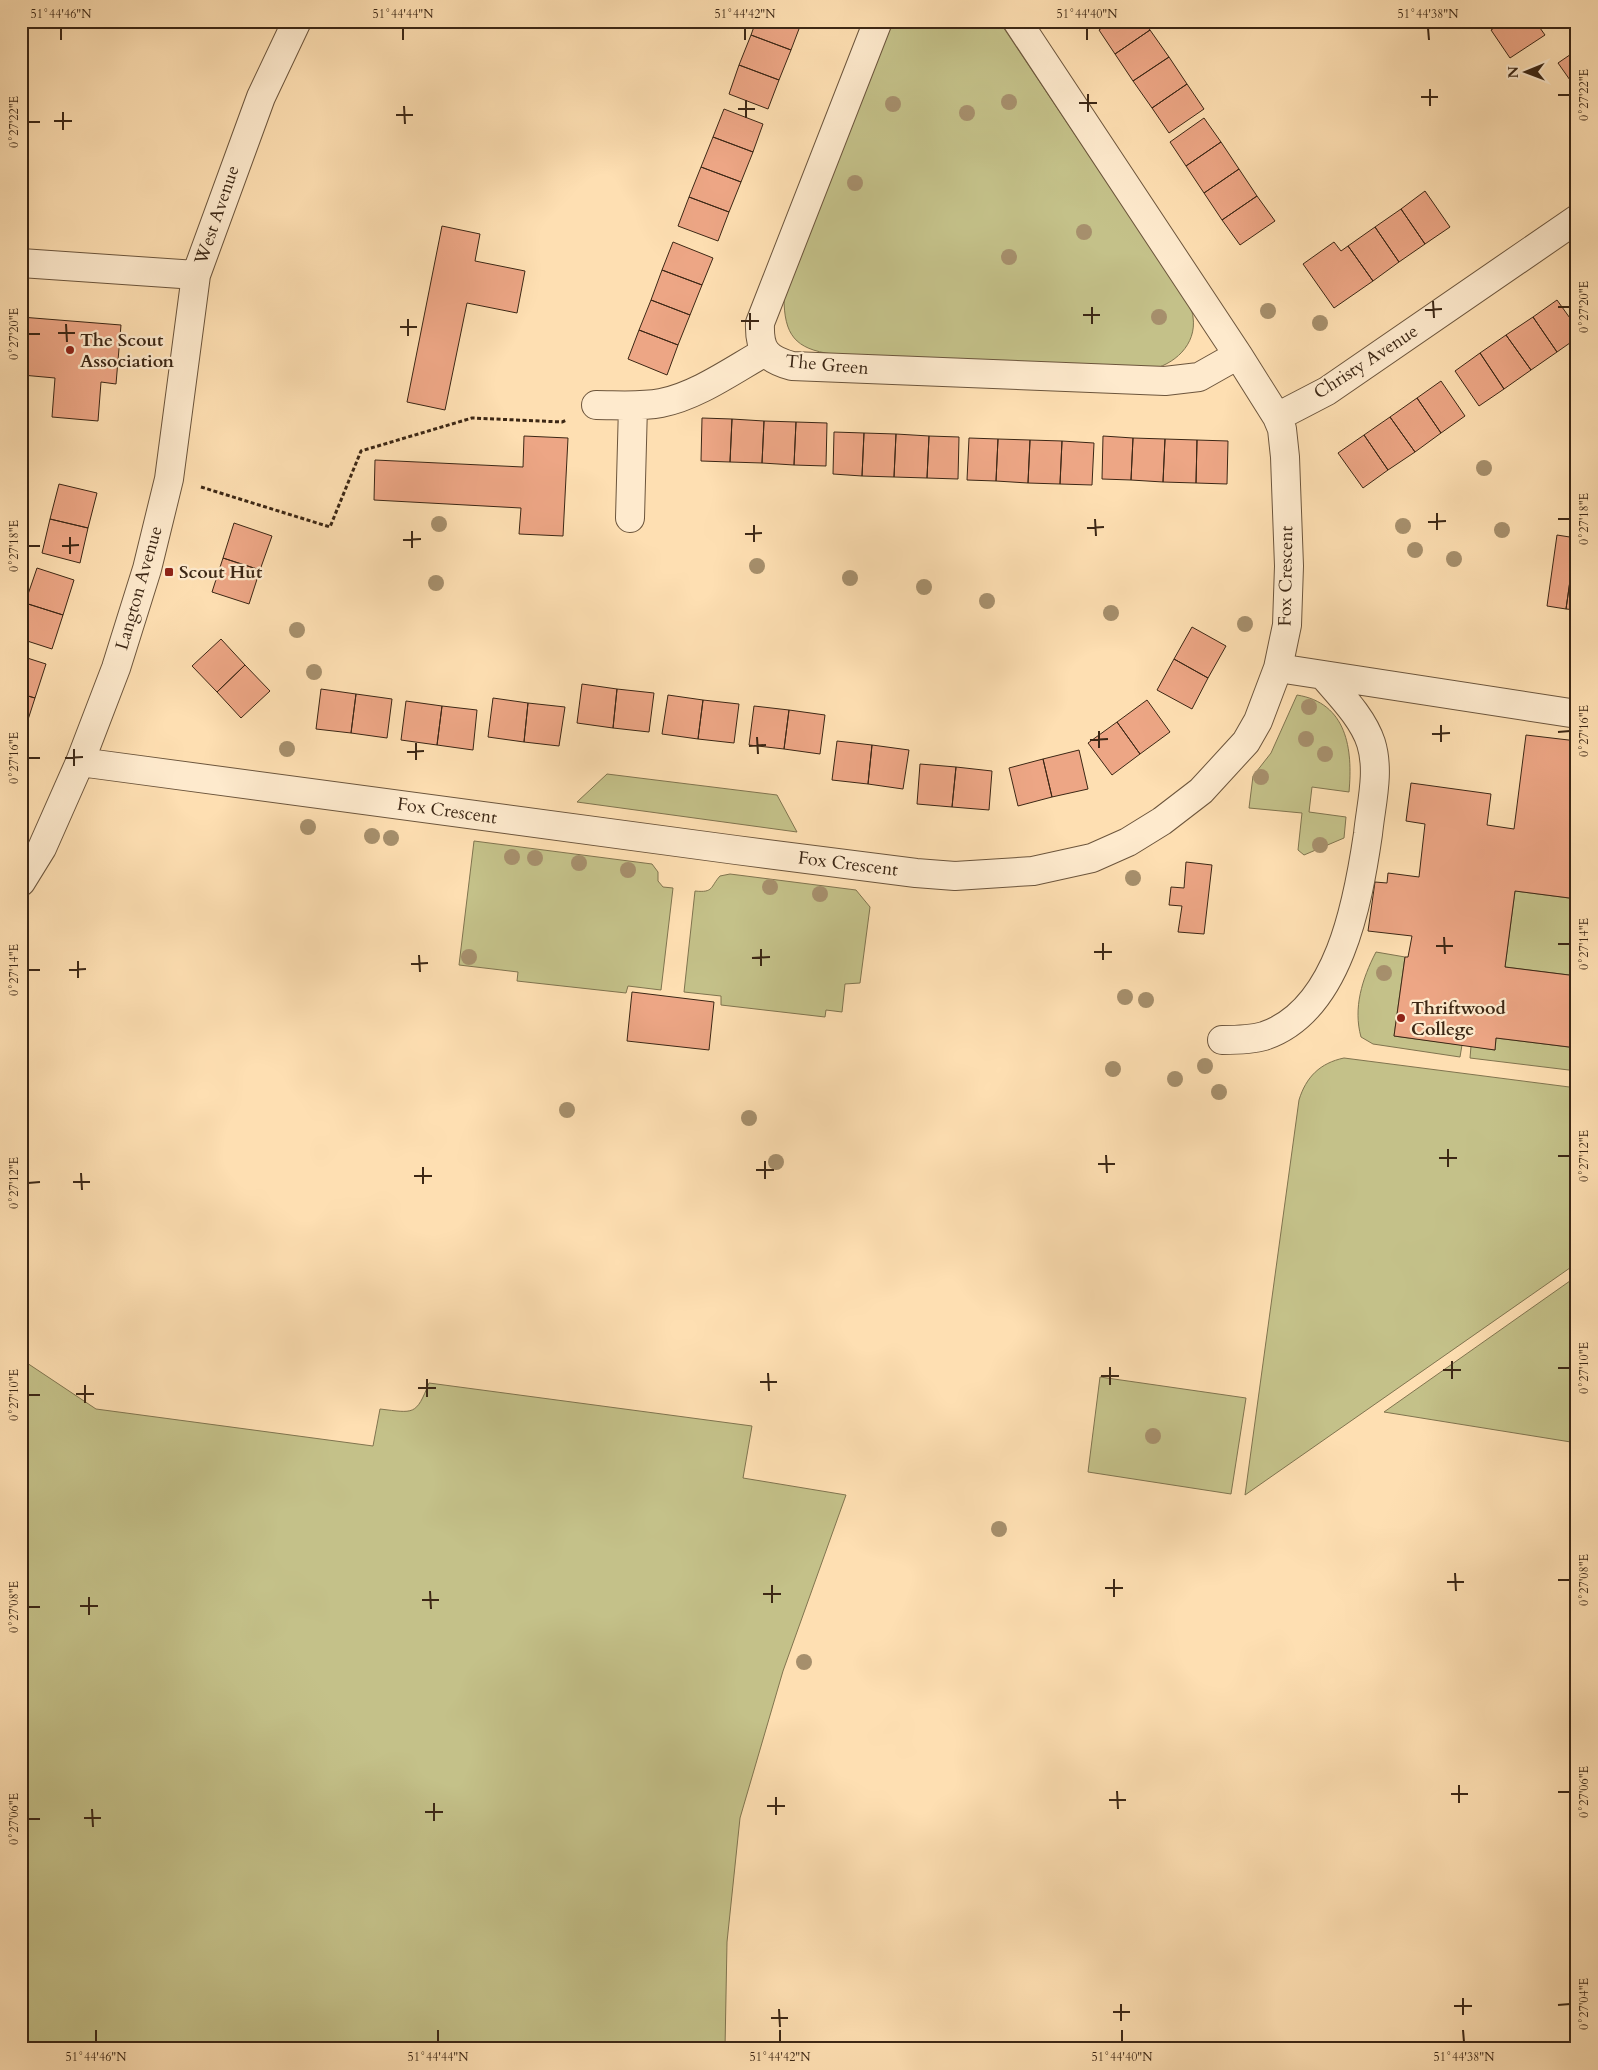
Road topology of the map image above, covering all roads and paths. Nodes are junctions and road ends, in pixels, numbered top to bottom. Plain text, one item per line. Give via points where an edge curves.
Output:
1 (297, 21) edge
2 (878, 21) edge
3 (1017, 21) edge
4 (1577, 219) edge
5 (21, 263) edge
6 (196, 275) junction
7 (765, 352) junction
8 (1238, 355) junction
9 (596, 405) joint
10 (633, 406) junction
11 (1277, 417) junction
12 (169, 479) junction
13 (630, 518) dead end
14 (1278, 668) junction
15 (1323, 676) junction
16 (1577, 714) edge
17 (80, 762) junction
18 (21, 882) edge
19 (1222, 1040) dead end

1 - 6 street, West Avenue via 261,97
2 - 7 street, The Green via 760,323 760,338
3 - 8 street
4 - 11 street, Christy Avenue via 1327,390
5 - 6 street, West Avenue
6 - 12 street, Langton Avenue
7 - 8 street, The Green via 778,362 792,366 1165,381 1200,378
7 - 10 street via 690,392 662,402
8 - 11 street
9 - 10 street
9 - 12 path via 562,422 472,418 361,451 330,528
10 - 13 street
11 - 14 street, Fox Crescent via 1285,457 1289,566 1287,625
12 - 17 street, Langton Avenue via 147,569 116,668
14 - 15 street
14 - 17 street, Fox Crescent via 1266,704 1246,742 1201,791 1162,821 1128,842 1092,858 1033,871 993,875 906,872
15 - 16 street
15 - 19 street via 1363,727 1375,760 1366,847 1348,932 1314,1000 1292,1021 1262,1037
17 - 18 street, Langton Avenue via 42,848

